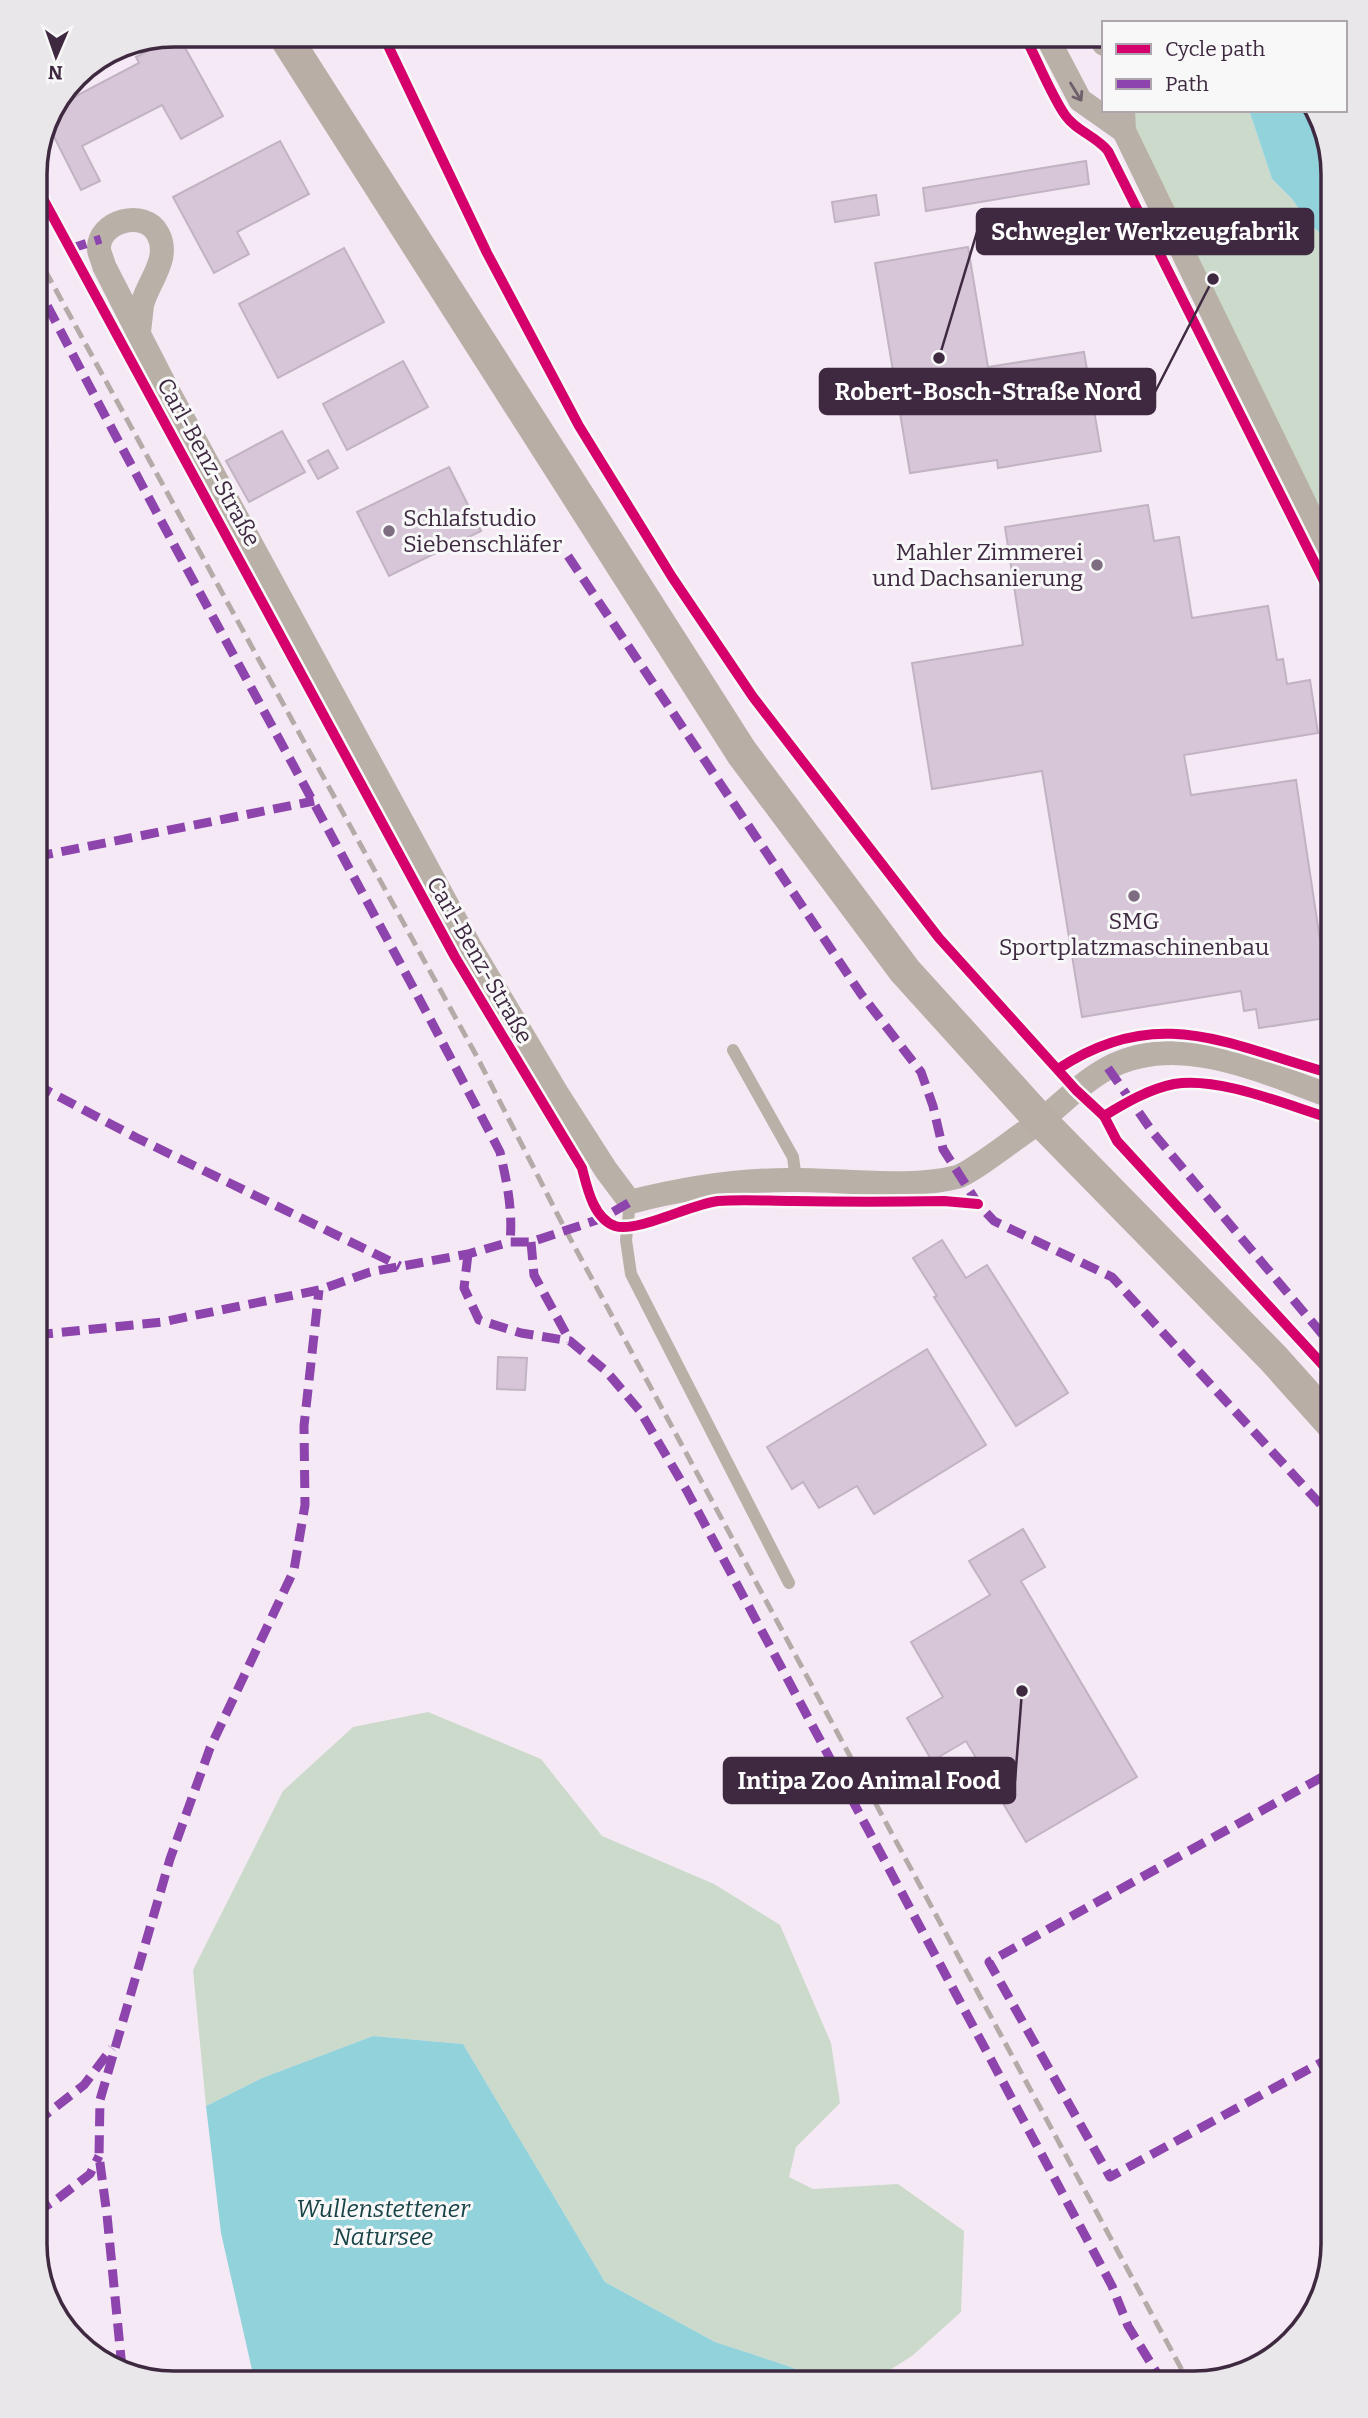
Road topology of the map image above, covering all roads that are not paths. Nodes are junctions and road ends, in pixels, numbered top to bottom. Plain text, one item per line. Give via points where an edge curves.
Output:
1 (293, 48) edge
2 (1053, 48) edge
3 (1102, 110) edge
4 (1105, 112) edge
5 (1124, 121) edge
6 (139, 332) dead end
7 (1321, 537) edge
8 (733, 1050) dead end
9 (1321, 1093) edge
10 (1041, 1121) junction
11 (796, 1180) junction
12 (630, 1202) junction
13 (1321, 1412) edge
14 (789, 1583) dead end

1 - 10 main road via 741,753 905,971
2 -> 3 street via 1080,100
4 -> 5 street
5 - 7 street
6 - 12 street, Carl-Benz-Straße via 470,945 558,1095
8 - 11 lane via 793,1157
9 - 10 street via 1208,1056 1163,1053 1108,1068
10 - 11 street via 960,1176 914,1182
10 - 13 main road
11 - 12 street via 677,1190
12 - 14 lane via 626,1240 631,1274

